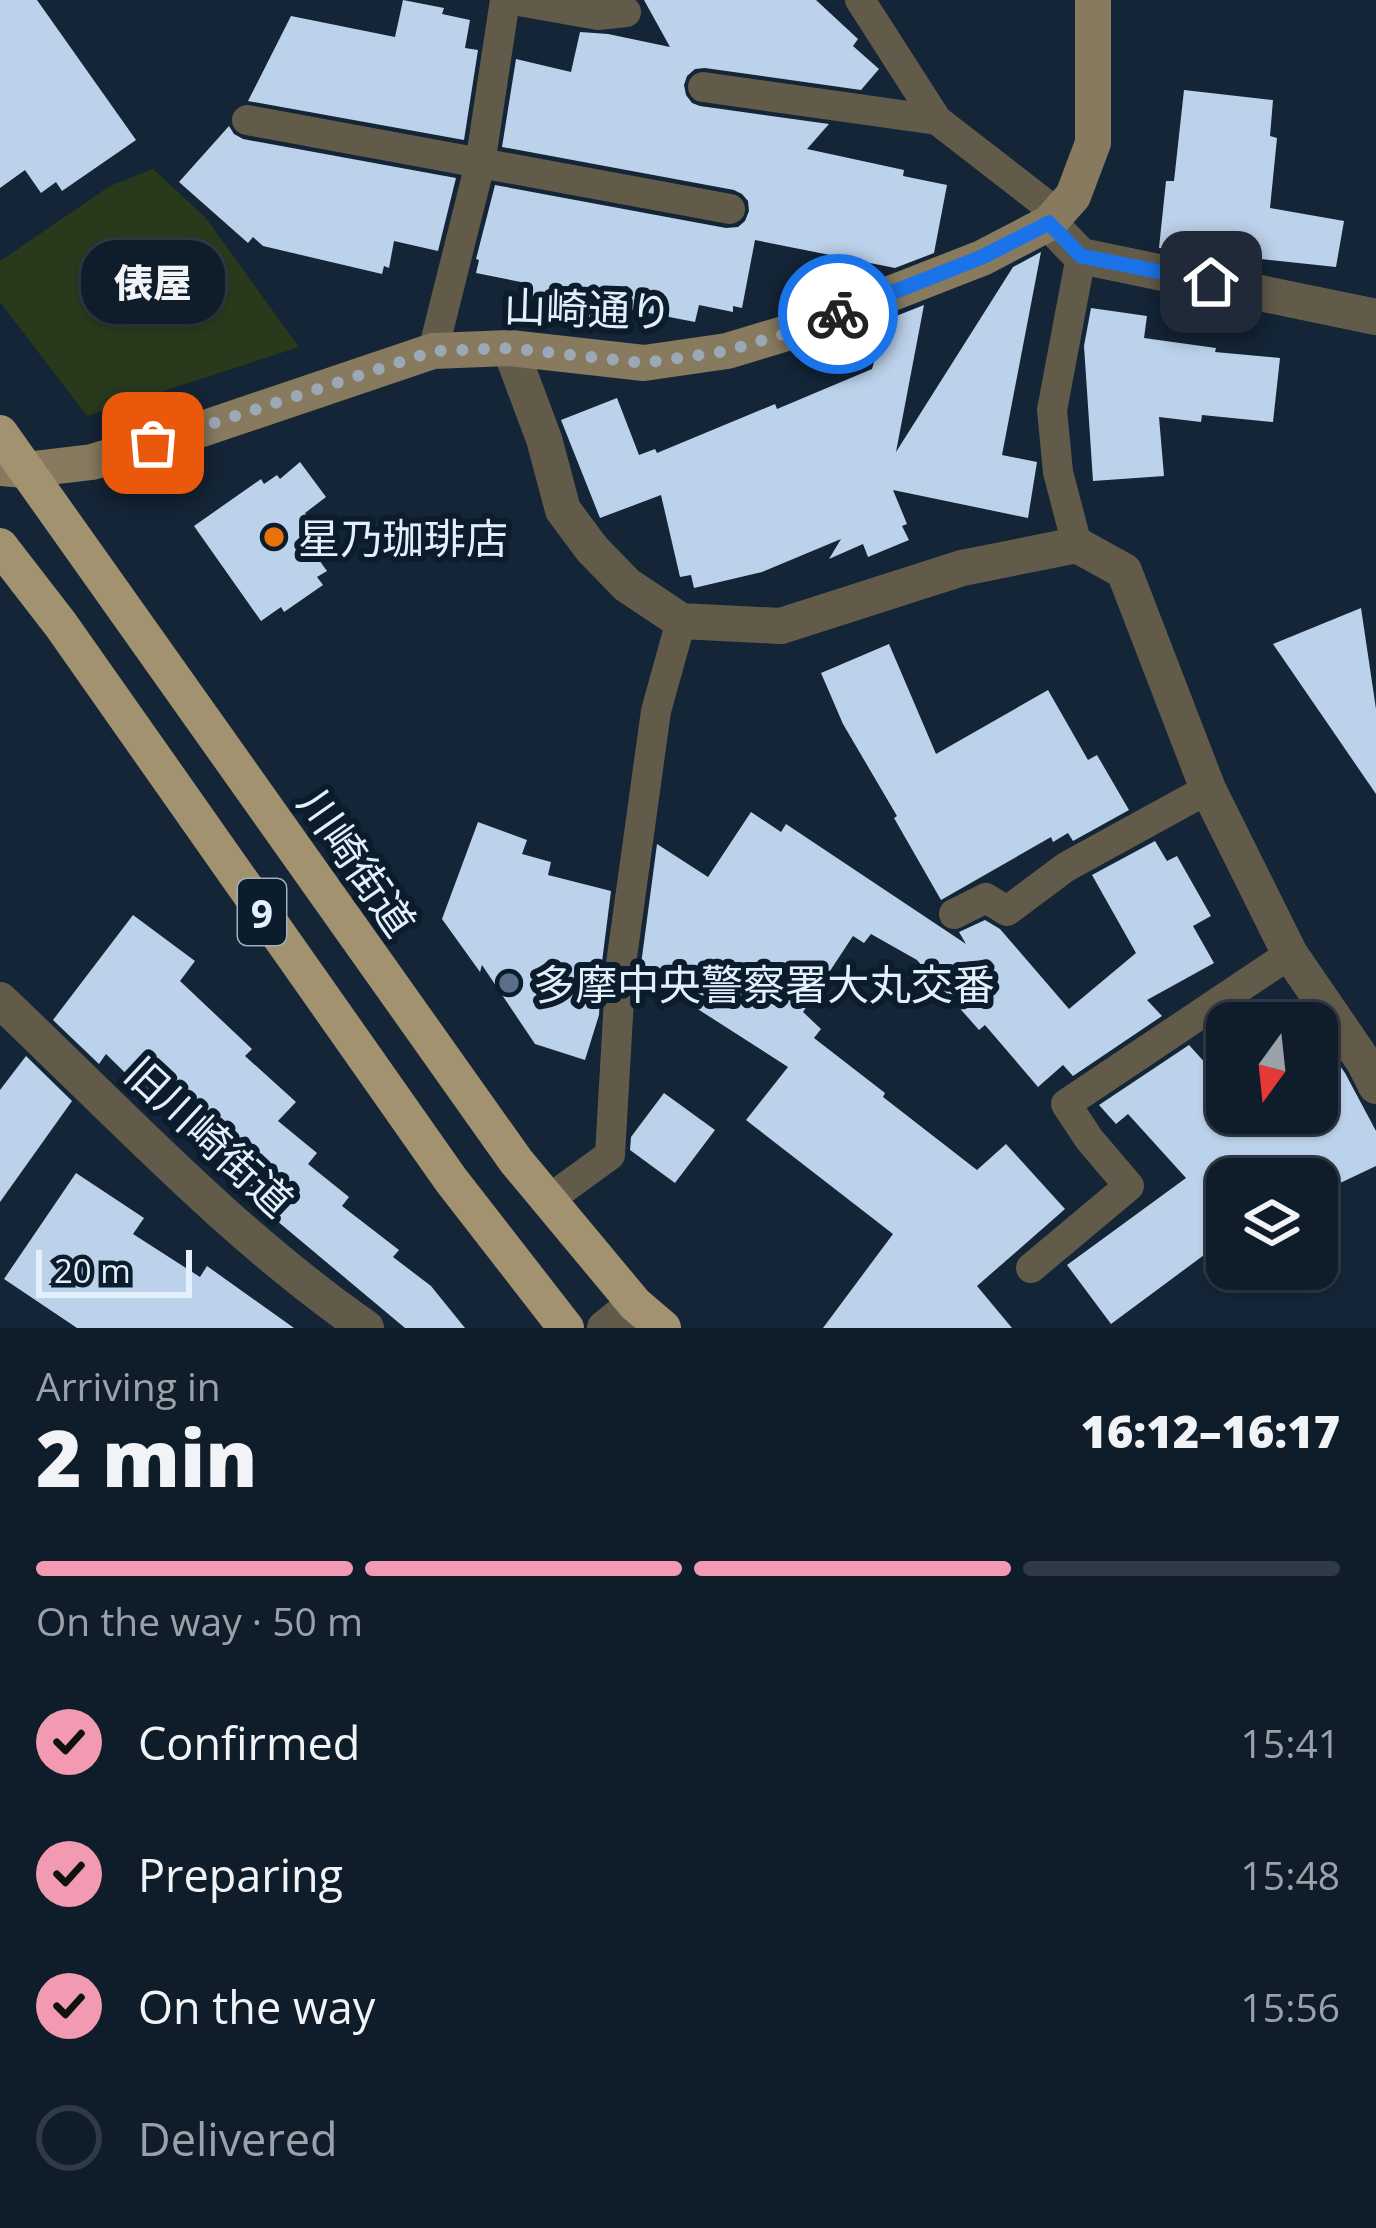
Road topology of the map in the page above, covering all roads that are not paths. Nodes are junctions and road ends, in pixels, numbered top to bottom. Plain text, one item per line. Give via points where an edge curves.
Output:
1 (509, 0) edge
2 (860, 0) edge
3 (1093, 0) edge
4 (626, 12) dead end
5 (703, 87) dead end
6 (247, 120) dead end
7 (937, 121) junction
8 (480, 164) junction
9 (730, 209) dead end
10 (1053, 218) junction
11 (1081, 256) junction
12 (1376, 317) edge
13 (510, 348) junction
14 (434, 351) junction
15 (0, 433) edge
16 (13, 469) edge
17 (1077, 545) junction
18 (0, 546) edge
19 (681, 621) junction
20 (1208, 789) junction
21 (954, 914) dead end
22 (1290, 954) junction
23 (0, 1000) edge
24 (1376, 1086) edge
25 (548, 1200) junction
26 (1030, 1268) dead end
27 (649, 1316) edge
28 (366, 1328) edge
29 (566, 1328) edge
30 (605, 1328) edge

1 - 4 lane
1 - 8 lane
2 - 7 lane
3 - 10 street via 1093,142 1073,196
5 - 7 lane
6 - 8 lane
7 - 10 lane
8 - 9 lane
8 - 14 lane
10 - 11 street
10 - 13 street, 山崎通り via 982,257 727,351 644,363
11 - 12 street
11 - 17 lane via 1052,410
13 - 14 street, 山崎通り
13 - 19 street via 563,509 627,585
14 - 16 street, 山崎通り via 92,462
15 - 16 main road, 川崎街道 / 9
16 - 25 main road, 川崎街道 / 9
17 - 19 street via 962,568 781,626
17 - 20 street via 1124,571
18 - 29 main road, 9 via 451,1180
19 - 25 lane via 656,711 621,964 610,1155
20 - 21 lane via 1066,867 1007,911 986,898
20 - 22 street
22 - 24 street
22 - 26 lane via 1066,1103 1129,1186
23 - 28 street, 旧川崎街道 via 264,1249
25 - 27 main road, 川崎街道 / 9
27 - 30 street

